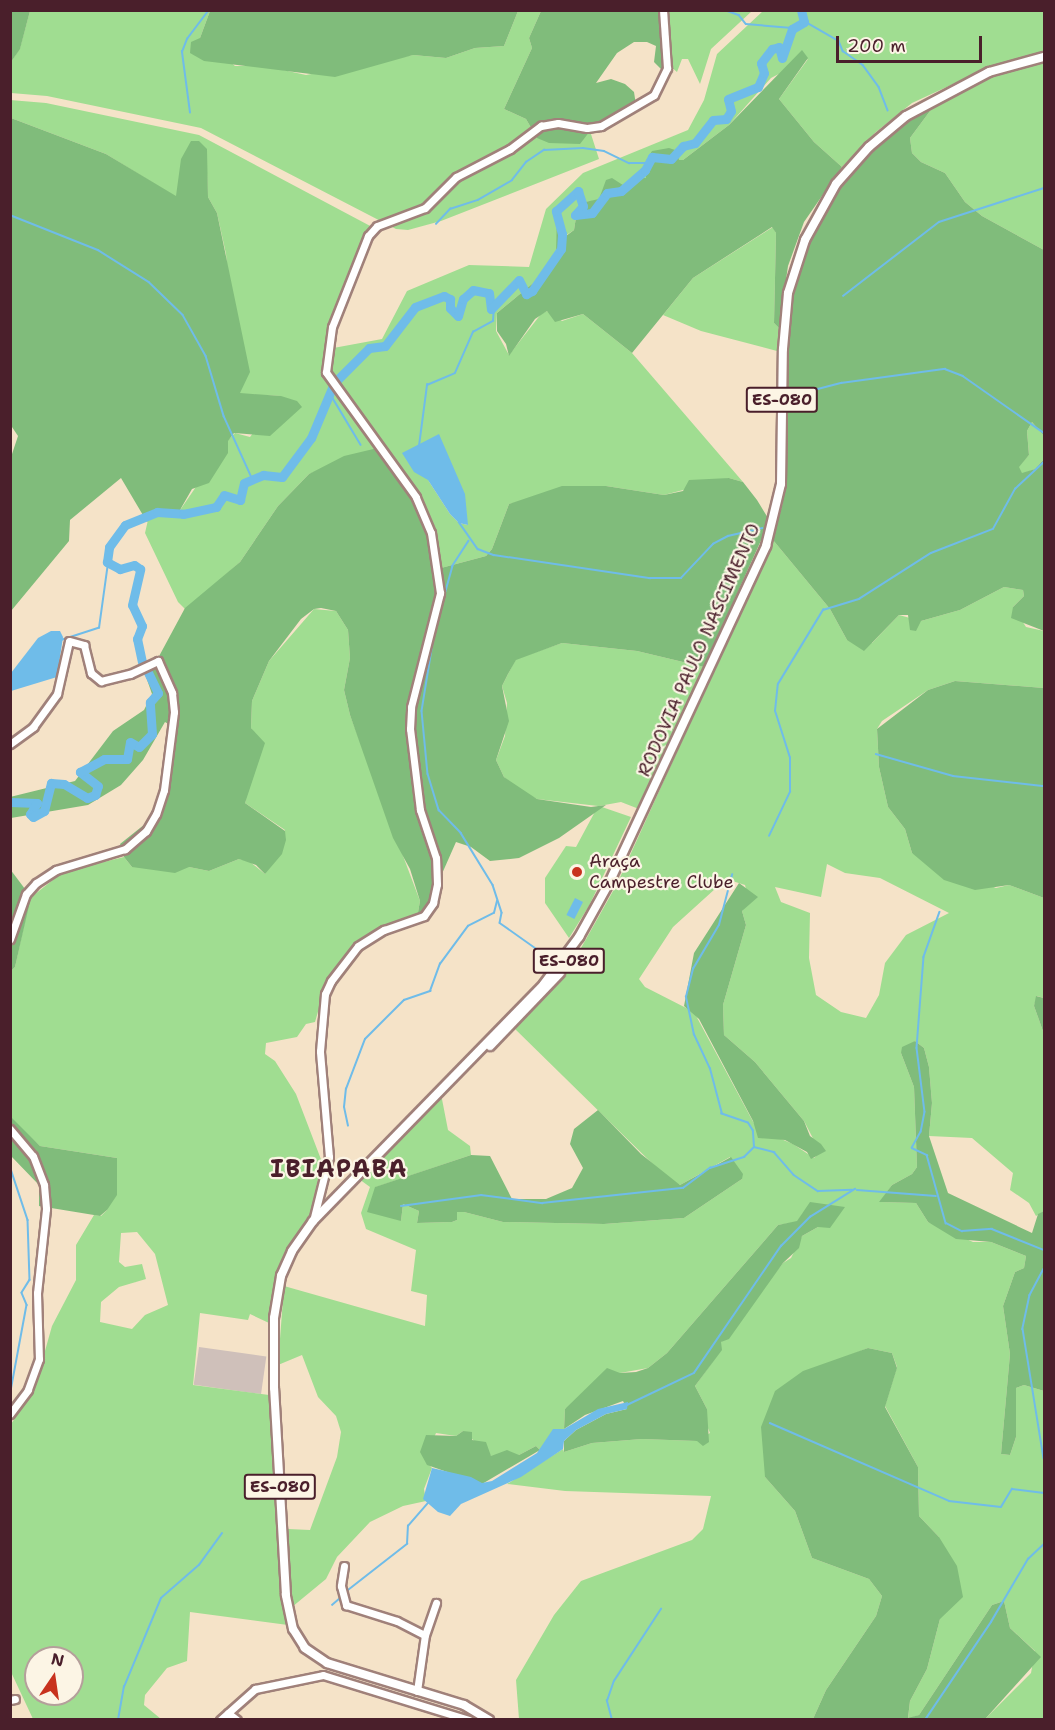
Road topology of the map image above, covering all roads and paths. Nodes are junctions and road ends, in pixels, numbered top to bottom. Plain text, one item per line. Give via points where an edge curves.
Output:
1 (663, 10) edge
2 (1044, 57) edge
3 (10, 744) edge
4 (10, 939) edge
5 (10, 1129) edge
6 (313, 1221) junction
7 (10, 1414) edge
8 (344, 1566) dead end
9 (436, 1603) dead end
10 (425, 1635) junction
11 (390, 1684) junction
12 (417, 1691) junction
13 (387, 1693) junction
14 (228, 1713) junction
15 (220, 1719) edge
16 (237, 1719) edge
17 (469, 1719) edge
18 (487, 1719) edge

1 - 6 street via 667,68 659,88 648,99 601,126 541,126 510,149 456,177 425,208 392,218 371,231 332,327 326,361 329,377 416,497 430,533 440,593 411,707 410,729 416,792 436,858 437,884 433,903 424,916 384,930 358,946 325,994 320,1052 329,1158
2 - 6 main road, RODOVIA PAULO NASCIMENTO / ES-080 via 989,72 906,116 848,169 821,209 796,265 787,302 781,484 772,527 628,844 608,898 563,969 523,1016 477,1056
3 - 4 street via 33,727 57,694 69,641 84,645 91,673 101,681 158,662 172,693 174,712 166,781 146,831 125,849 56,870 36,883 26,894
5 - 7 street via 33,1156 44,1185 46,1209 37,1293 39,1359 28,1390
6 - 11 main road, RODOVIA PAULO NASCIMENTO / ES-080 via 286,1262 273,1318 289,1613 298,1639 315,1656
8 - 10 street via 341,1586 345,1605 397,1621
9 - 10 street
10 - 12 street
11 - 12 main road, RODOVIA PAULO NASCIMENTO / ES-080
11 - 13 street
12 - 18 main road, RODOVIA PAULO NASCIMENTO / ES-080 via 464,1706
13 - 14 street via 323,1675 255,1689
13 - 17 street
14 - 15 street
14 - 16 street

